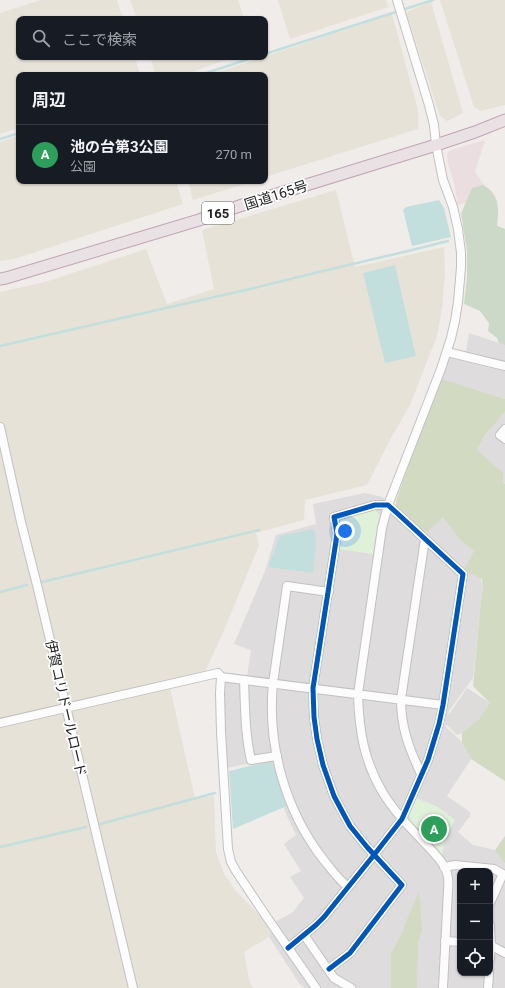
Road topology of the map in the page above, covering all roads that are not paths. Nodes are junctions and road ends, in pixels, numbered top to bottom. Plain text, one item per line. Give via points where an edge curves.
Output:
1 (399, 6) edge
2 (505, 120) edge
3 (436, 145) junction
4 (0, 279) edge
5 (447, 352) junction
6 (505, 366) edge
7 (0, 427) edge
8 (505, 429) edge
9 (505, 439) edge
10 (388, 505) junction
11 (425, 538) junction
12 (329, 592) junction
13 (221, 677) junction
14 (244, 680) junction
15 (273, 683) junction
16 (313, 688) junction
17 (358, 694) junction
18 (402, 699) junction
19 (443, 705) junction
20 (66, 707) junction
21 (0, 723) edge
22 (277, 756) junction
23 (421, 774) junction
24 (402, 819) junction
25 (374, 855) junction
26 (444, 867) junction
27 (484, 868) edge
28 (493, 869) edge
29 (348, 886) junction
30 (493, 896) edge
31 (304, 935) junction
32 (446, 941) junction
33 (457, 942) edge
34 (493, 947) edge
35 (288, 948) junction
36 (505, 953) edge
37 (329, 969) junction
38 (489, 976) edge
39 (133, 988) edge
40 (316, 988) edge
41 (352, 988) edge
42 (444, 988) edge
43 (488, 988) edge

1 - 3 street via 429,105
2 - 3 highway, 国道165号 / 165
3 - 4 highway, 国道165号 / 165
3 - 5 street via 453,207 461,253 458,308
5 - 6 street
5 - 10 street
7 - 20 street, 伊賀コリドールロード
8 - 9 street via 500,435
10 - 11 street
10 - 12 street via 375,505 334,517 337,533
10 - 17 street via 380,542
11 - 18 street
11 - 19 street via 463,574
12 - 15 street via 287,586
12 - 16 street
13 - 14 street
13 - 20 street via 218,672
13 - 35 street via 221,732 230,862
14 - 15 street
14 - 22 street via 245,719 251,760
15 - 16 street
15 - 22 street via 272,717
16 - 17 street
16 - 25 street via 317,739 329,784 350,826
17 - 18 street
17 - 24 street via 359,720 370,769
18 - 19 street
18 - 23 street via 407,741
19 - 23 street via 434,743
20 - 21 street
20 - 39 street, 伊賀コリドールロード
22 - 29 street via 281,775 299,821 339,879
23 - 24 street
24 - 25 street
24 - 26 street
25 - 29 street
25 - 37 street via 402,885 350,953
26 - 27 street via 455,865
26 - 32 street via 448,882
28 - 30 street via 503,874
29 - 31 street via 324,917
31 - 35 street
31 - 37 street
32 - 33 street
32 - 42 street
34 - 36 street
35 - 40 street
37 - 41 street via 334,978
38 - 43 street

